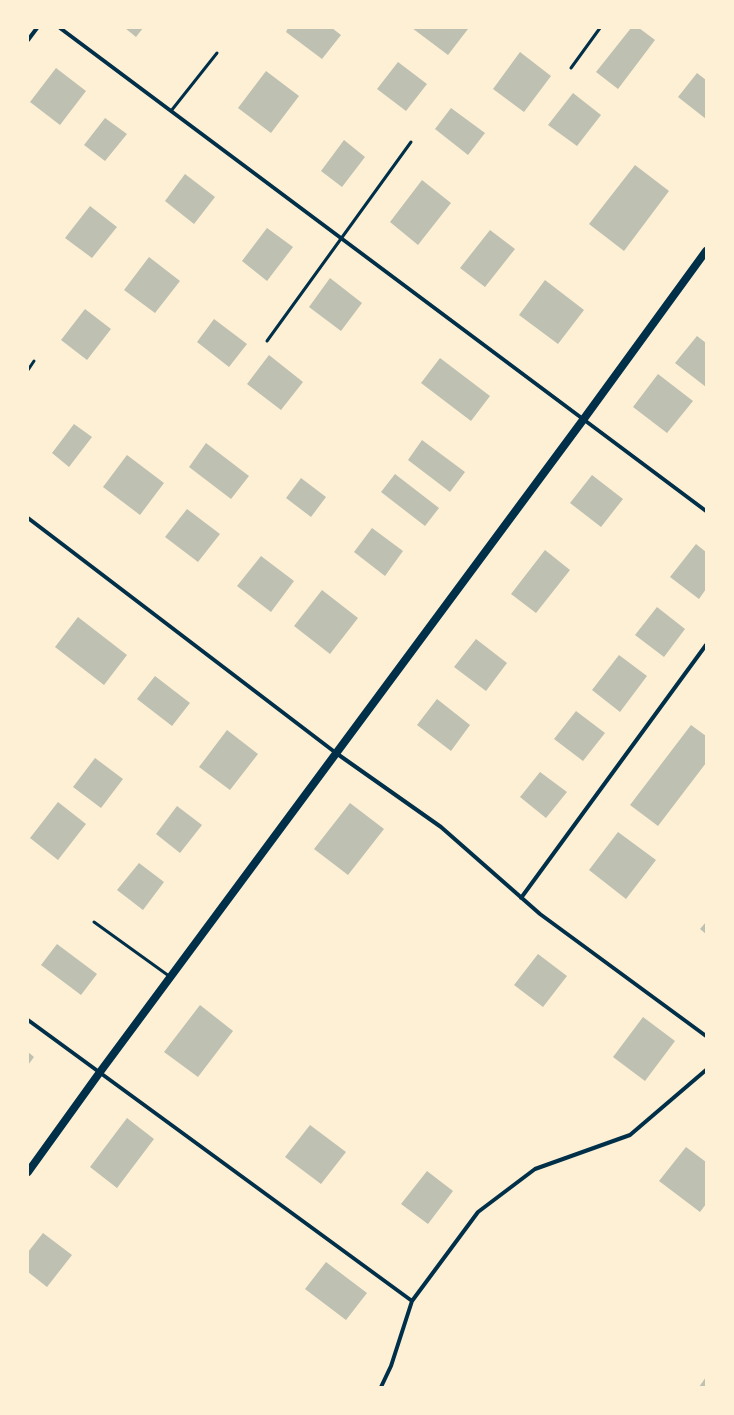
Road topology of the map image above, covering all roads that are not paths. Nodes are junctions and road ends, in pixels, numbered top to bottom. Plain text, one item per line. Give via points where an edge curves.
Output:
1 (37, 28) edge
2 (60, 28) edge
3 (600, 28) edge
4 (28, 40) edge
5 (216, 53) dead end
6 (571, 68) dead end
7 (171, 111) junction
8 (411, 142) dead end
9 (340, 238) junction
10 (706, 251) edge
11 (266, 341) dead end
12 (34, 361) dead end
13 (28, 370) edge
14 (583, 420) junction
15 (706, 511) edge
16 (28, 518) edge
17 (706, 645) edge
18 (336, 753) junction
19 (521, 898) junction
20 (94, 922) dead end
21 (171, 977) junction
22 (28, 1020) edge
23 (706, 1036) edge
24 (706, 1070) edge
25 (100, 1072) junction
26 (28, 1172) edge
27 (412, 1301) junction
28 (381, 1387) edge

1 - 4 street
2 - 7 street
3 - 6 lane
5 - 7 lane
7 - 9 street
8 - 9 lane
9 - 11 lane
9 - 14 street
10 - 14 main road
12 - 13 lane
14 - 15 street
14 - 18 main road
16 - 18 street
17 - 19 street
18 - 19 street via 441,827
18 - 21 main road
19 - 23 street
20 - 21 lane
21 - 25 main road
22 - 25 street
24 - 27 street via 630,1135 535,1169 478,1212
25 - 26 main road
25 - 27 street
27 - 28 street via 391,1366

